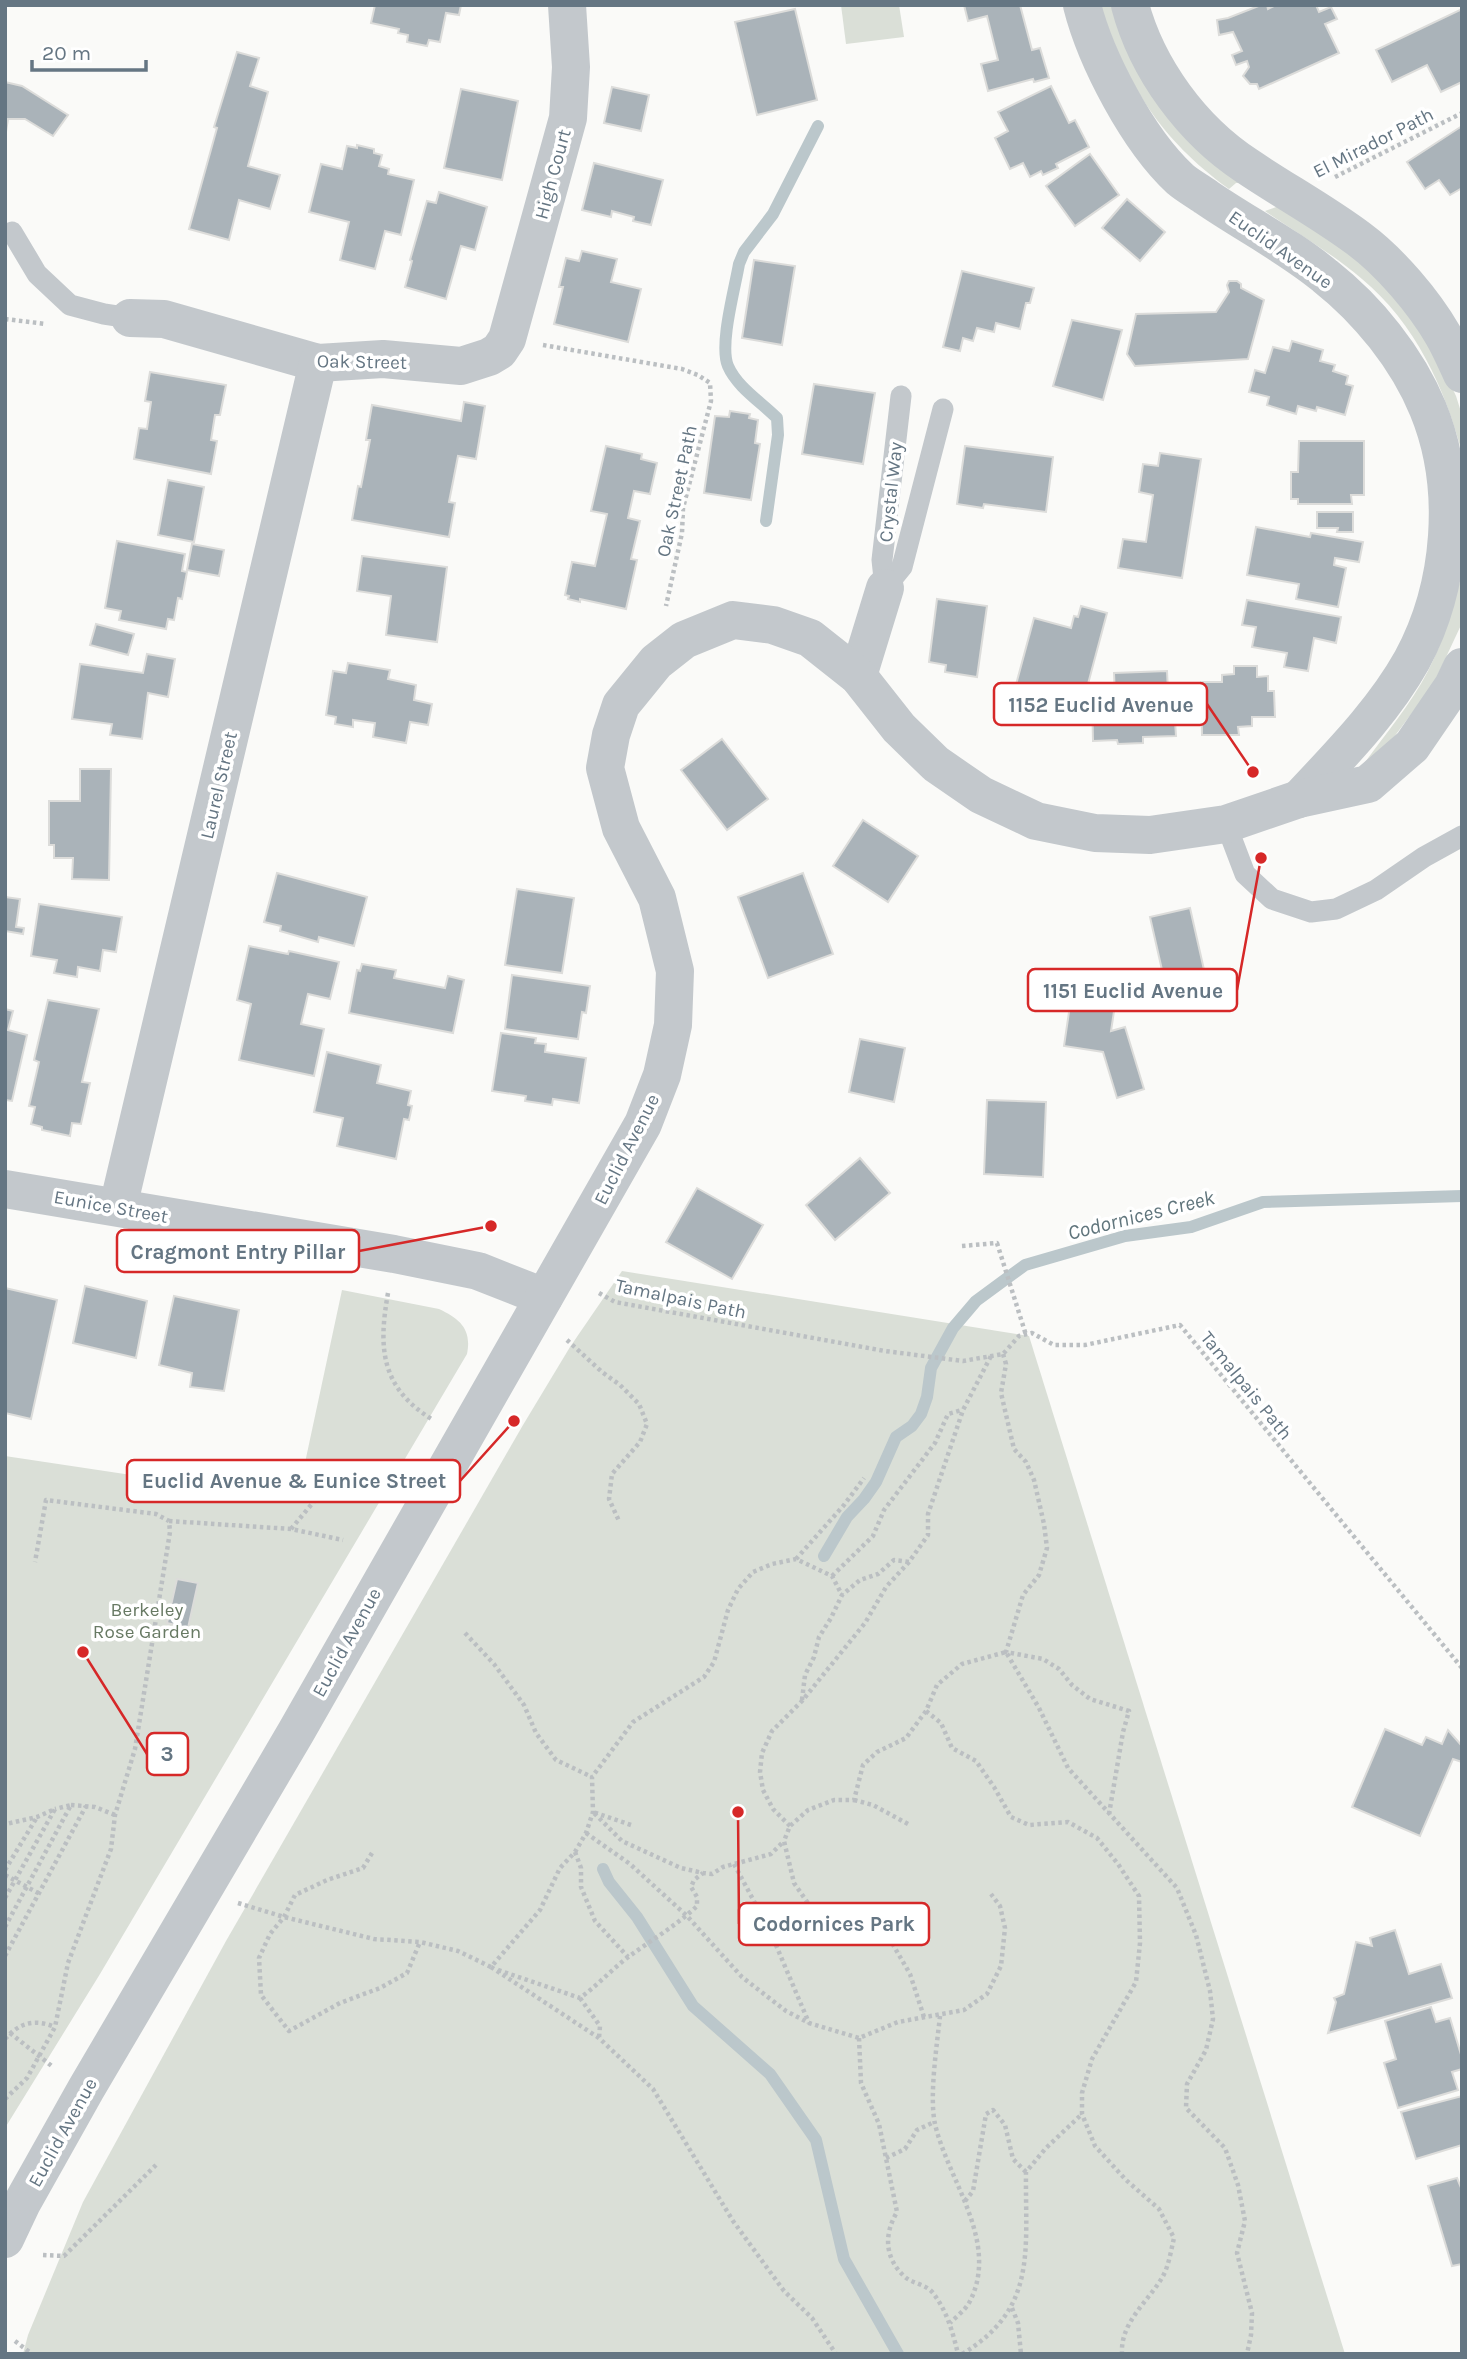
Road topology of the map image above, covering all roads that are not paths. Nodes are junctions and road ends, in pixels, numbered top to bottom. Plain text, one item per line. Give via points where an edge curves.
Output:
1 (567, 5) edge
2 (1082, 5) edge
3 (1130, 5) edge
4 (12, 232) dead end
5 (130, 318) joint
6 (507, 339) joint
7 (318, 363) junction
8 (1462, 374) edge
9 (901, 396) dead end
10 (943, 409) dead end
11 (885, 588) junction
12 (1462, 667) edge
13 (858, 676) junction
14 (1298, 799) junction
15 (1226, 824) junction
16 (1462, 835) edge
17 (5, 1189) edge
18 (118, 1207) junction
19 (544, 1297) junction
20 (5, 2239) edge

1 - 6 street, High Court via 568,118
2 - 14 street, Euclid Avenue via 1114,87 1143,134 1180,178 1325,276 1366,315 1408,369 1428,410 1443,462 1446,556 1434,607 1412,659 1382,705
3 - 8 street via 1155,66 1181,105 1246,166 1361,241 1406,285 1443,335
4 - 5 lane via 37,274 70,305
5 - 7 street, Oak Street via 164,319
6 - 7 street, Oak Street via 489,357 461,366 383,359
7 - 18 street, Laurel Street
9 - 11 lane, Crystal Way via 882,560
10 - 11 lane, Crystal Way via 902,567
11 - 13 street, Crystal Way
12 - 14 street, Euclid Avenue via 1412,746 1368,784
13 - 15 street, Euclid Avenue via 899,728 936,764 981,795 1036,821 1095,832 1150,835
13 - 19 street, Euclid Avenue via 810,638 773,625 733,620 684,640 656,662 621,705 605,768 621,828 657,898 675,971 673,1026 662,1075 643,1124
14 - 15 street, Euclid Avenue
15 - 16 lane via 1244,874 1272,899 1311,912 1336,909 1376,890
17 - 18 street, Eunice Street
18 - 19 street, Eunice Street via 478,1271
19 - 20 street, Euclid Avenue via 67,2122

